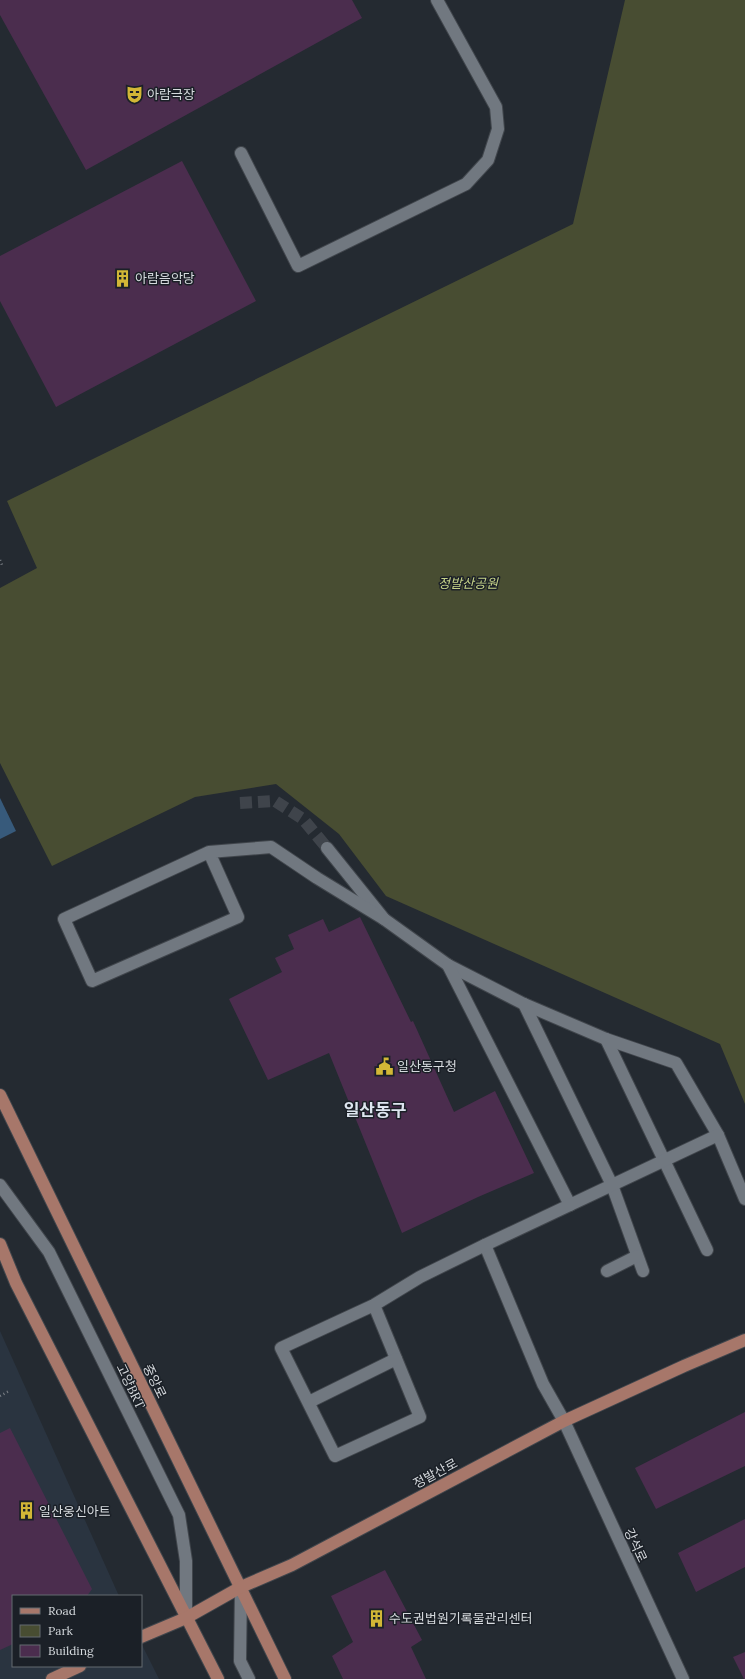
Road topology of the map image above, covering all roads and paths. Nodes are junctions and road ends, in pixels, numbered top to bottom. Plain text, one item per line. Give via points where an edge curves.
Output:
1 (437, 0) edge
2 (241, 153) dead end
3 (0, 560) edge
4 (0, 566) edge
5 (327, 848) tunnel mouth
6 (209, 852) junction
7 (384, 919) junction
8 (448, 965) junction
9 (524, 1004) junction
10 (606, 1039) junction
11 (0, 1095) edge
12 (718, 1135) junction
13 (664, 1160) junction
14 (0, 1185) edge
15 (612, 1185) junction
16 (745, 1199) edge
17 (570, 1205) junction
18 (0, 1244) edge
19 (485, 1245) junction
20 (708, 1250) dead end
21 (637, 1256) junction
22 (607, 1271) dead end
23 (643, 1271) dead end
24 (374, 1305) junction
25 (745, 1340) edge
26 (396, 1358) junction
27 (9, 1392) dead end
28 (0, 1396) edge
29 (308, 1402) junction
30 (564, 1421) junction
31 (241, 1587) junction
32 (186, 1618) junction
33 (142, 1637) edge
34 (78, 1667) edge
35 (52, 1679) edge
36 (218, 1679) edge
37 (249, 1679) edge
38 (285, 1679) edge
39 (683, 1679) edge

1 - 2 street via 496,107 498,129 488,160 466,184 298,266
3 - 4 path
5 - 7 street
6 - 6 street via 64,919 92,981 238,917
6 - 7 street via 271,847
7 - 8 street
8 - 9 street
8 - 17 street
9 - 10 street
9 - 15 street
10 - 12 street via 676,1063
10 - 13 street
11 - 31 main road, 중앙로
12 - 13 street
12 - 16 street
13 - 15 street
13 - 20 street
14 - 32 street, 고양BRT via 49,1252 179,1515 186,1561
15 - 17 street
15 - 21 street
17 - 19 street
18 - 32 main road via 16,1283
19 - 24 street via 420,1277
19 - 30 street, 강석로 via 543,1384
21 - 22 street
21 - 23 street
24 - 26 street
24 - 29 street via 281,1348
25 - 30 main road, 정발산로
26 - 29 street
26 - 29 street via 420,1417 335,1456
27 - 28 path
30 - 31 main road, 정발산로 via 292,1565
30 - 39 street, 강석로
31 - 32 main road, 정발산로
31 - 37 street via 240,1661
31 - 38 main road, 중앙로
32 - 33 main road, 정발산로
32 - 36 main road
34 - 35 main road

